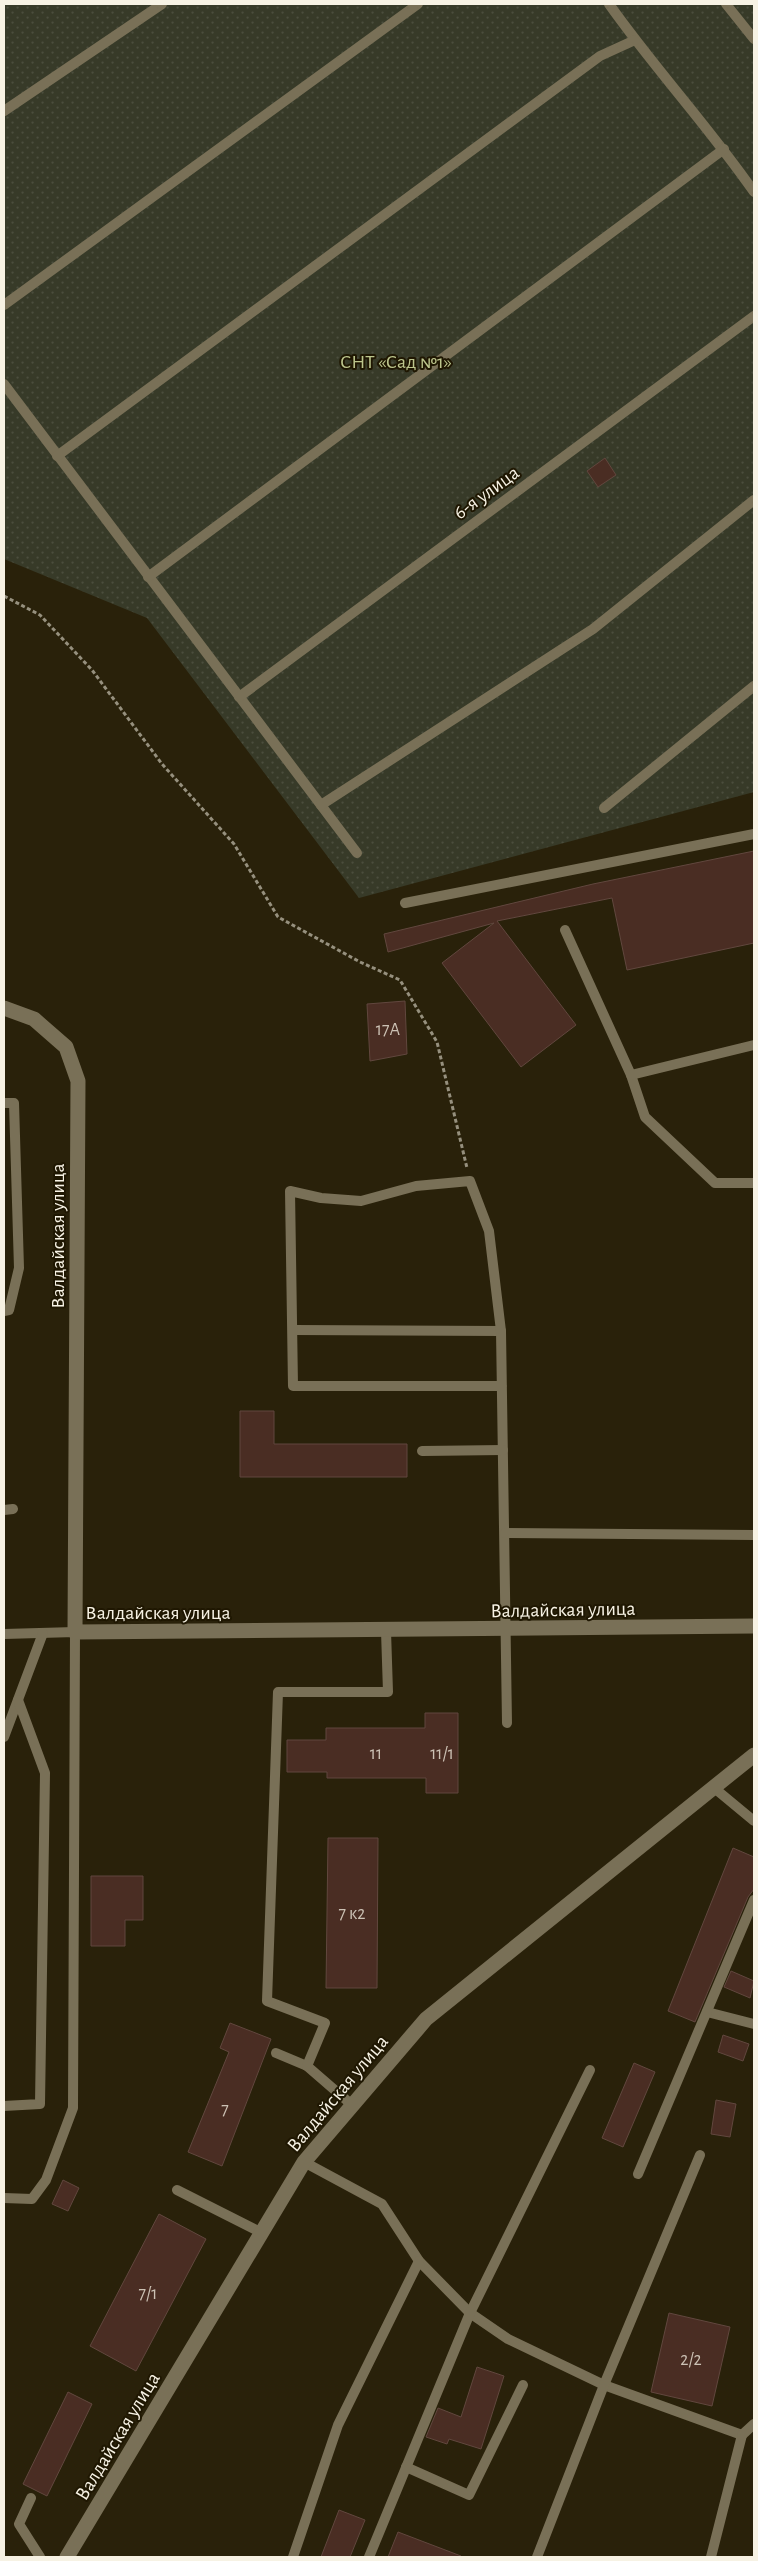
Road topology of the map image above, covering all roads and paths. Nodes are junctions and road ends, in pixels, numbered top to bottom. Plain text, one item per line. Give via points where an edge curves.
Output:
1 (162, 4) edge
2 (418, 4) edge
3 (609, 4) edge
4 (726, 4) edge
5 (635, 40) junction
6 (754, 40) edge
7 (4, 111) edge
8 (724, 149) junction
9 (754, 192) edge
10 (4, 305) edge
11 (754, 316) edge
12 (4, 384) edge
13 (57, 456) junction
14 (754, 500) edge
15 (148, 577) junction
16 (4, 596) edge
17 (754, 686) edge
18 (239, 697) junction
19 (321, 804) junction
20 (604, 808) dead end
21 (754, 834) edge
22 (357, 853) dead end
23 (406, 903) dead end
24 (565, 930) dead end
25 (4, 1008) edge
26 (754, 1045) edge
27 (631, 1075) junction
28 (4, 1103) edge
29 (470, 1181) junction
30 (754, 1183) edge
31 (4, 1310) edge
32 (294, 1330) junction
33 (501, 1331) junction
34 (502, 1386) junction
35 (503, 1450) junction
36 (422, 1451) dead end
37 (505, 1533) junction
38 (754, 1535) edge
39 (754, 1626) edge
40 (506, 1629) junction
41 (386, 1631) junction
42 (75, 1632) junction
43 (43, 1633) junction
44 (4, 1634) edge
45 (18, 1700) junction
46 (507, 1723) dead end
47 (4, 1738) edge
48 (754, 1755) edge
49 (713, 1787) junction
50 (754, 1821) edge
51 (754, 1900) edge
52 (707, 2012) junction
53 (754, 2024) edge
54 (276, 2053) dead end
55 (307, 2066) junction
56 (590, 2070) dead end
57 (352, 2105) junction
58 (4, 2106) edge
59 (700, 2156) dead end
60 (304, 2162) junction
61 (638, 2174) dead end
62 (177, 2190) dead end
63 (4, 2198) edge
64 (262, 2233) junction
65 (419, 2261) junction
66 (470, 2313) junction
67 (523, 2385) dead end
68 (604, 2385) junction
69 (754, 2424) edge
70 (742, 2435) junction
71 (406, 2467) junction
72 (31, 2498) dead end
73 (40, 2557) edge
74 (67, 2557) edge
75 (293, 2557) edge
76 (369, 2557) edge
77 (537, 2557) edge
78 (711, 2557) edge

1 - 7 lane
2 - 10 lane
3 - 5 lane
4 - 6 lane
5 - 8 lane
5 - 13 lane via 600,56
8 - 9 lane
8 - 15 lane
11 - 18 lane, 6-я улица
12 - 13 lane
13 - 15 lane
14 - 19 lane via 593,629
15 - 18 lane
16 - 29 path via 40,614 92,670 162,764 234,844 278,918 400,980 437,1042
17 - 20 lane
18 - 19 lane
19 - 22 lane
21 - 23 lane
24 - 27 lane
25 - 42 street, Валдайская улица via 34,1019 66,1047 78,1081
26 - 27 lane
27 - 30 lane via 645,1117 715,1183
28 - 31 lane via 14,1103 19,1268 9,1310
29 - 32 lane via 416,1186 362,1201 320,1198 290,1191
29 - 33 lane via 489,1231
32 - 33 lane
32 - 34 lane via 293,1386
33 - 34 lane
34 - 35 lane
35 - 36 lane
35 - 37 lane
37 - 38 lane
37 - 40 lane
39 - 40 street, Валдайская улица
40 - 41 street, Валдайская улица
40 - 46 lane
41 - 42 street, Валдайская улица
41 - 55 lane via 388,1692 278,1692 267,2001 325,2023
42 - 43 lane
42 - 63 lane via 73,2108 46,2180 37,2192 32,2198
43 - 44 lane
43 - 45 lane
45 - 47 lane
45 - 58 lane via 45,1773 40,2104
48 - 49 street, Валдайская улица
49 - 50 lane
49 - 57 street, Валдайская улица via 426,2019
51 - 52 lane
52 - 53 lane
52 - 61 lane
54 - 55 lane
55 - 57 lane
56 - 66 lane
57 - 60 street, Валдайская улица
59 - 68 lane
60 - 64 street, Валдайская улица
60 - 65 lane via 382,2204
62 - 64 lane
64 - 74 street, Валдайская улица
65 - 66 lane
65 - 75 lane via 338,2425
66 - 68 lane via 508,2339
66 - 71 lane
67 - 71 lane via 469,2494
68 - 70 lane
68 - 77 lane
69 - 70 lane
70 - 78 lane
71 - 76 lane
72 - 73 lane via 19,2524

